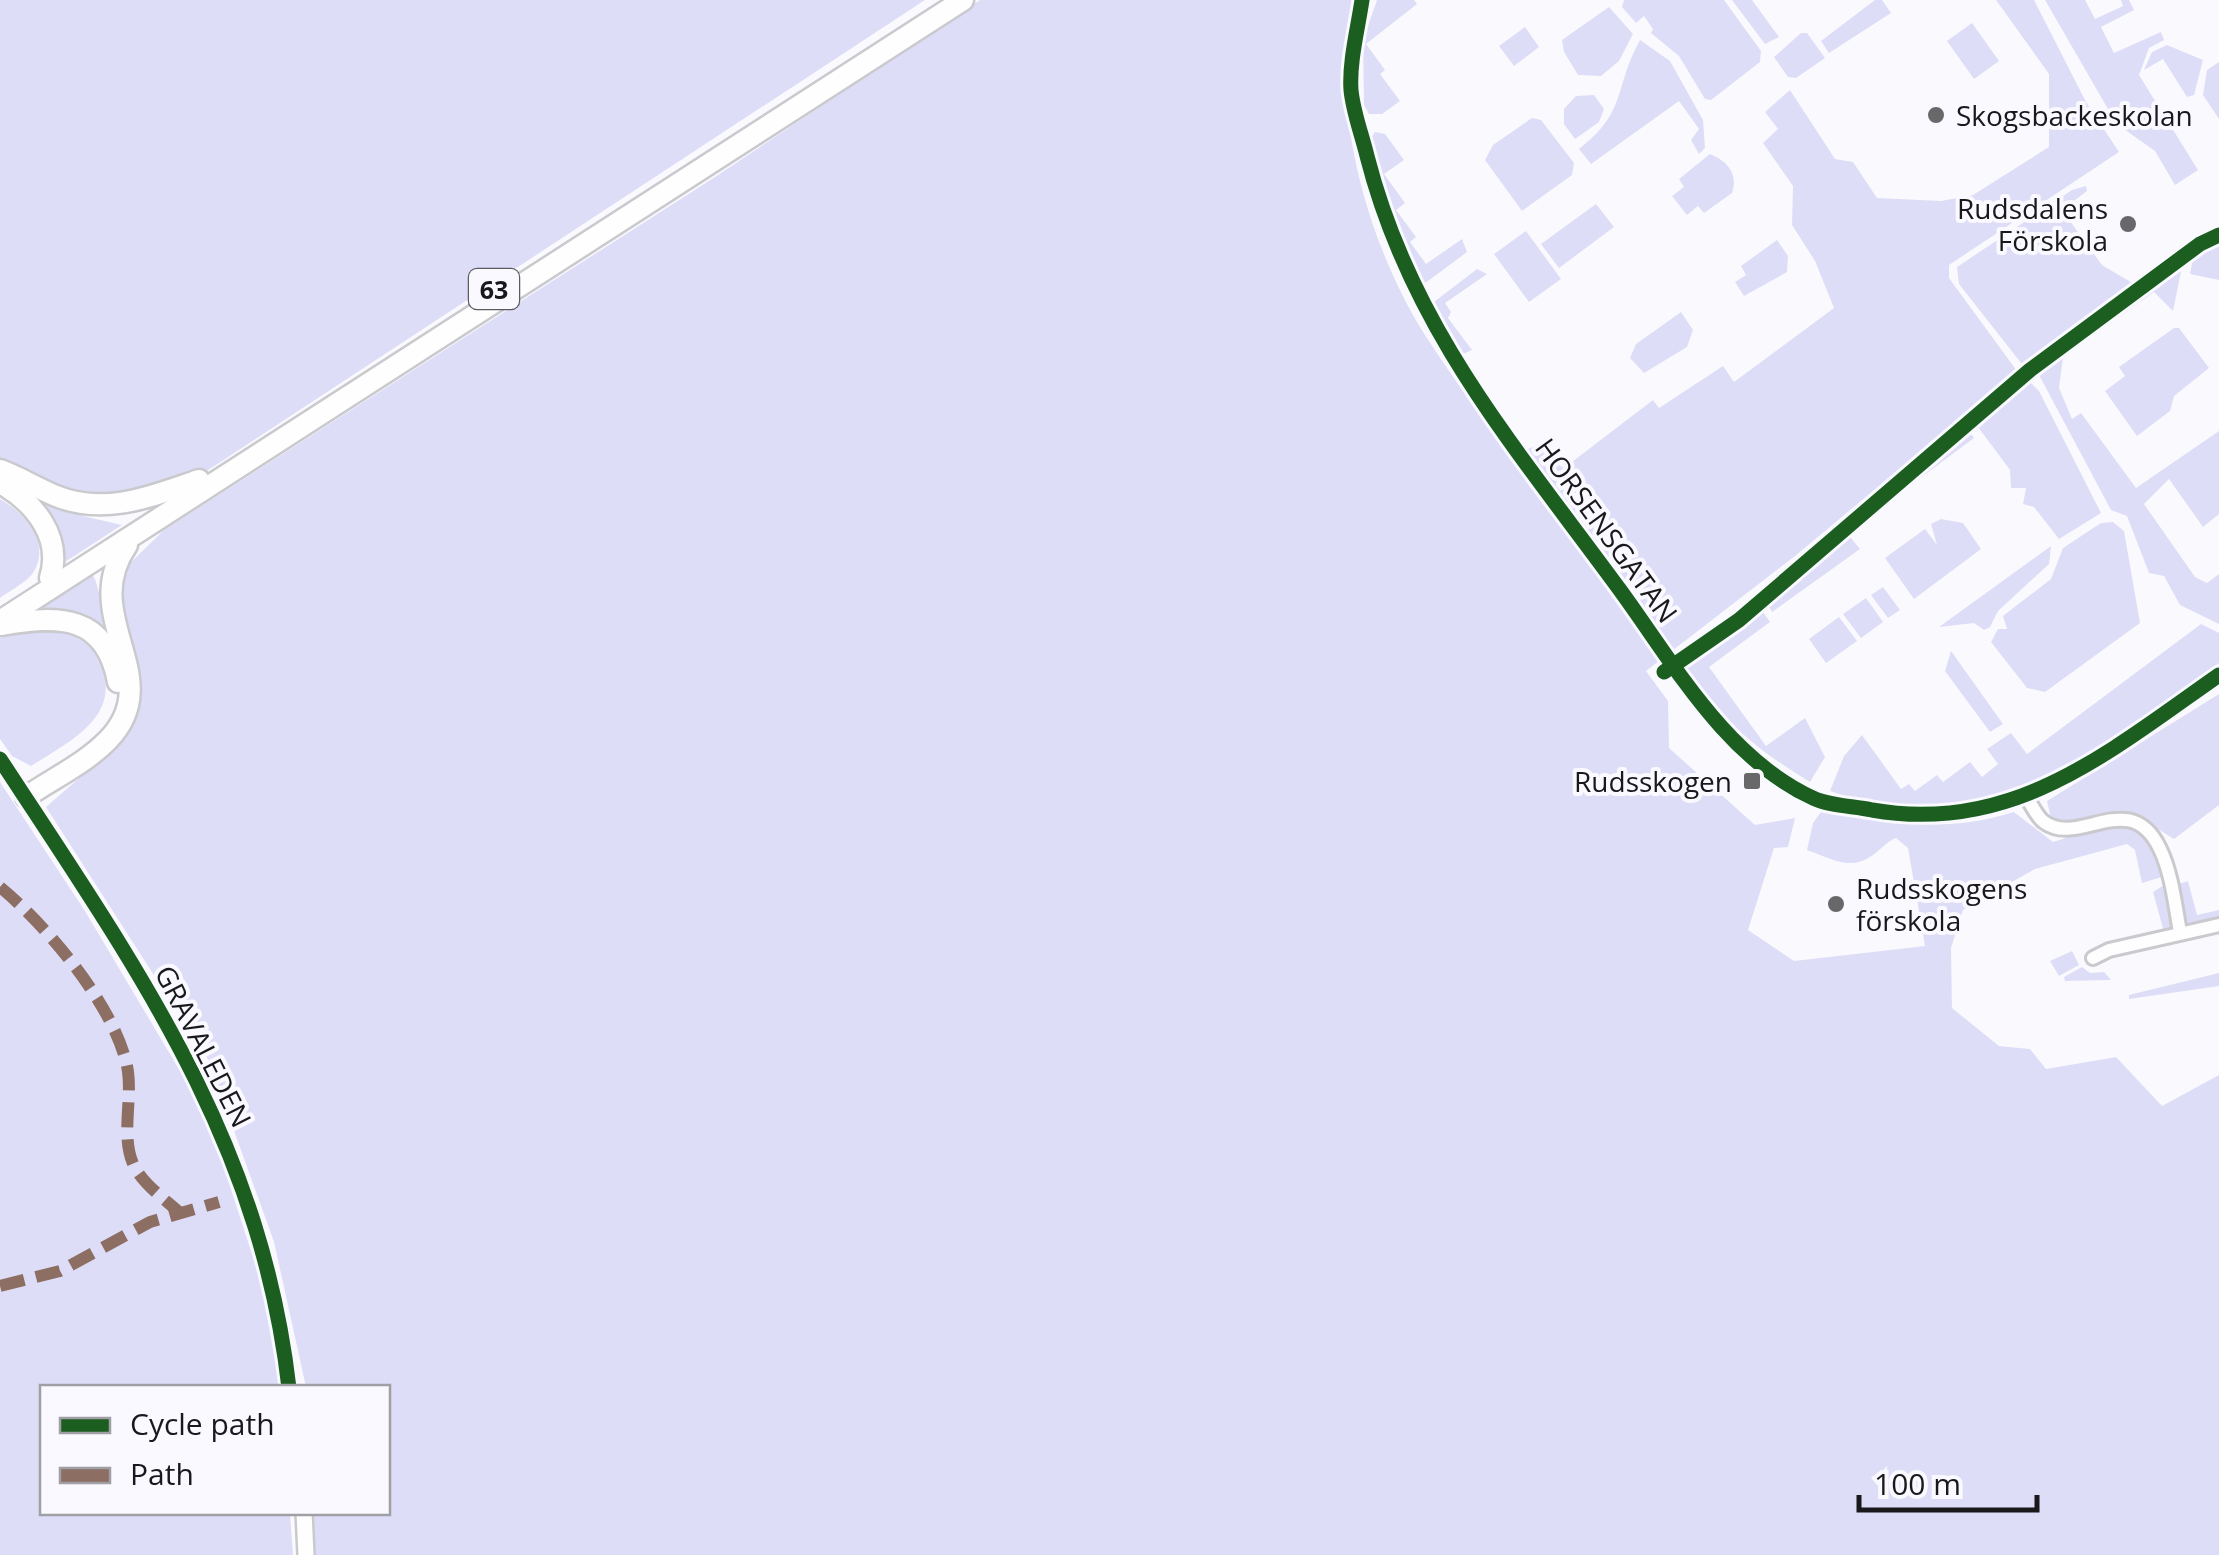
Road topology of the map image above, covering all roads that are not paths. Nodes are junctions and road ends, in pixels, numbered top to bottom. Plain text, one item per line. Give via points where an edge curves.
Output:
1 (938, 0) edge
2 (963, 0) edge
3 (1362, 0) edge
4 (0, 470) edge
5 (200, 480) junction
6 (0, 483) edge
7 (131, 538) junction
8 (50, 578) junction
9 (0, 610) edge
10 (0, 623) edge
11 (2219, 675) edge
12 (0, 758) edge
13 (22, 792) junction
14 (2026, 796) junction
15 (2219, 925) edge
16 (2180, 932) junction
17 (2092, 958) dead end
18 (288, 1385) edge
19 (304, 1515) edge
20 (306, 1555) edge

1 - 5 main road, 63
2 - 7 main road, 63
3 - 14 street, HORSENSGATAN via 1351,88 1376,188 1438,338 1729,737 1814,800 1904,816 1985,810
4 - 5 main road via 93,505 136,501
5 - 8 main road, 63
6 - 8 main road via 21,496 46,528 54,554
7 - 10 main road, 63
7 - 13 main road via 108,588 130,678 124,716 98,748
8 - 9 main road, 63
10 - 13 main road via 48,619 82,626 107,650 118,686 100,730
11 - 14 street, HORSENSGATAN via 2076,771
12 - 13 street, GRAVALEDEN
13 - 18 street, GRAVALEDEN via 194,1068 262,1252
14 - 16 street via 2043,822 2062,829 2116,818 2142,825 2160,848
15 - 16 street
16 - 17 street
19 - 20 street

